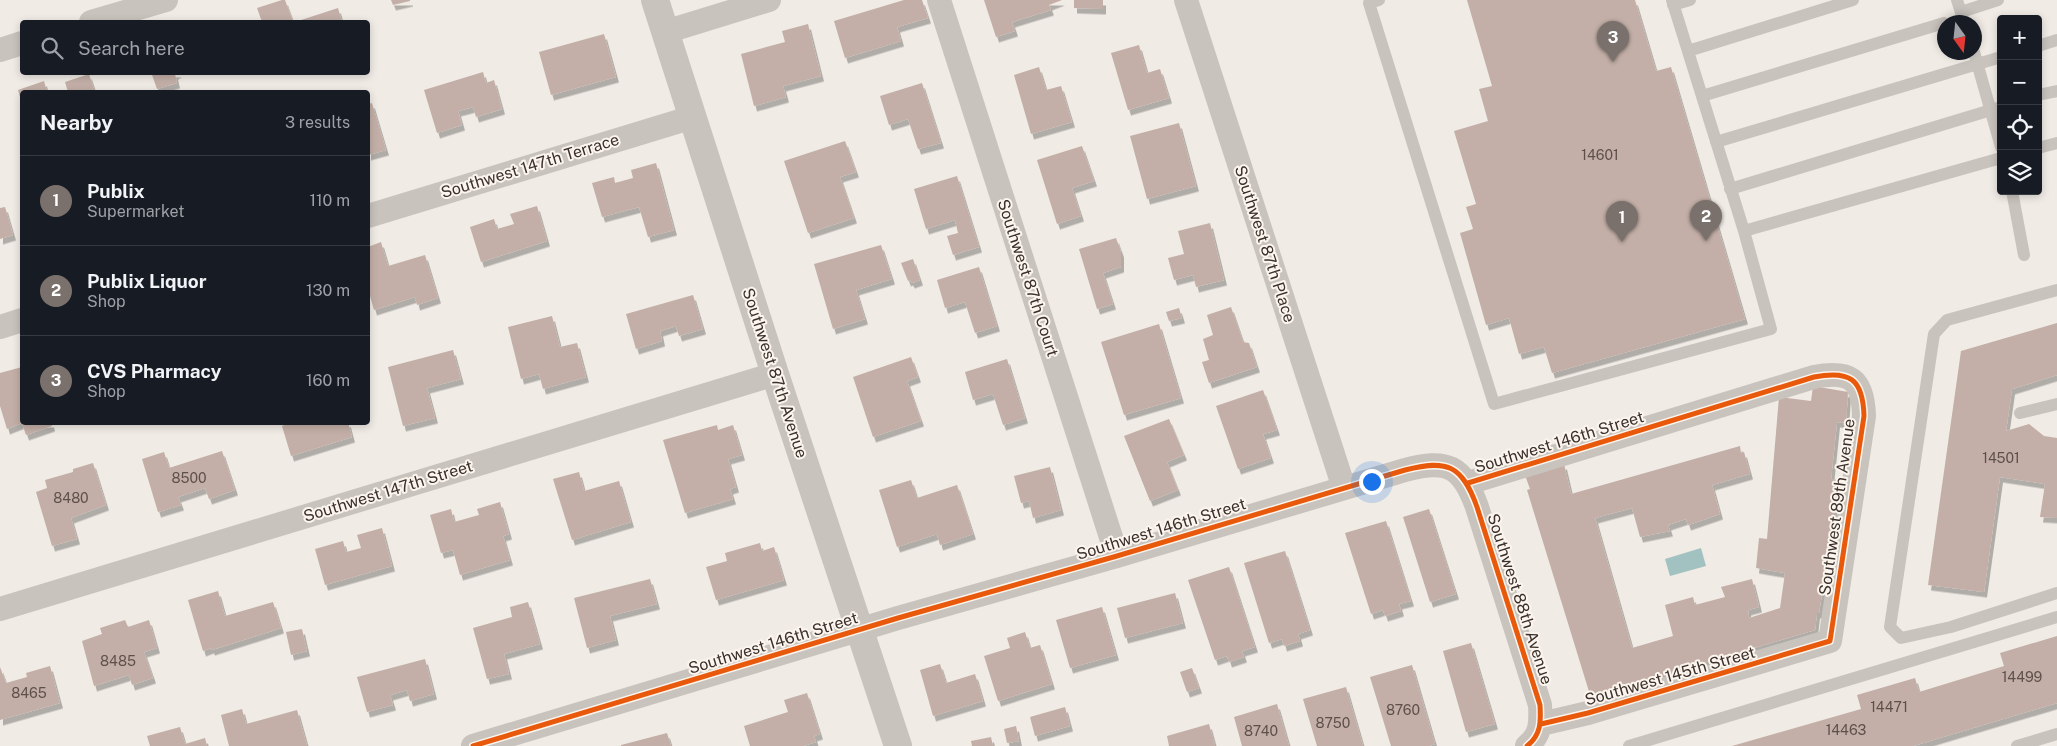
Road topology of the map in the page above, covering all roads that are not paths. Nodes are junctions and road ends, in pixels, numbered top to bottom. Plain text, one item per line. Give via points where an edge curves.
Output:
1 (166, 0) edge
2 (655, 0) edge
3 (769, 0) edge
4 (939, 0) edge
5 (1186, 0) edge
6 (1379, 0) edge
7 (1690, 0) edge
8 (1853, 0) edge
9 (1998, 0) edge
10 (1673, 2) edge
11 (1961, 13) edge
12 (98, 20) edge
13 (1937, 25) edge
14 (665, 32) junction
15 (2057, 40) edge
16 (20, 44) edge
17 (2042, 45) edge
18 (0, 50) edge
19 (1688, 51) junction
20 (1997, 57) edge
21 (1982, 58) edge
22 (1970, 60) edge
23 (1977, 60) edge
24 (2057, 91) edge
25 (2042, 94) edge
26 (1702, 96) junction
27 (1996, 109) edge
28 (693, 117) junction
29 (1716, 142) junction
30 (2057, 143) edge
31 (2042, 147) edge
32 (1997, 159) edge
33 (1730, 189) junction
34 (2013, 195) edge
35 (370, 215) edge
36 (1744, 231) junction
37 (2024, 255) dead end
38 (2057, 290) edge
39 (20, 321) edge
40 (0, 327) edge
41 (775, 374) junction
42 (1852, 380) joint
43 (2057, 404) edge
44 (2020, 413) dead end
45 (1468, 483) junction
46 (1344, 488) junction
47 (1117, 556) junction
48 (2057, 593) edge
49 (0, 609) edge
50 (2057, 617) edge
51 (860, 630) junction
52 (1830, 641) joint
53 (1541, 724) junction
54 (2057, 734) edge
55 (2032, 743) edge
56 (473, 746) edge
57 (898, 746) edge
58 (1528, 746) edge
59 (1629, 746) edge
60 (2017, 746) edge

1 - 12 street
2 - 14 street, Southwest 87th Avenue
3 - 14 street
4 - 47 street, Southwest 87th Court
5 - 46 street, Southwest 87th Place
6 - 36 lane via 1369,3 1494,404 1771,329
7 - 10 lane
8 - 19 lane
9 - 11 lane
10 - 19 lane
13 - 26 lane
14 - 28 street, Southwest 87th Avenue
15 - 17 lane
16 - 18 street
19 - 26 lane
20 - 21 lane
22 - 29 lane
23 - 27 lane
24 - 25 lane
26 - 29 lane
27 - 33 lane
28 - 35 street, Southwest 147th Terrace
28 - 41 street, Southwest 87th Avenue
29 - 33 lane
30 - 31 lane
32 - 36 lane
33 - 36 lane
34 - 37 lane
38 - 48 lane via 1947,320 1934,334 1890,627 1901,638 1951,627
39 - 40 street
41 - 49 street, Southwest 147th Street
41 - 51 street, Southwest 87th Avenue
42 - 45 street, Southwest 146th Street via 1835,375 1814,377
42 - 52 street, Southwest 89th Avenue via 1861,390 1864,416
43 - 44 lane
45 - 46 street, Southwest 146th Street via 1453,469 1433,465
45 - 53 street, Southwest 88th Avenue via 1537,695
46 - 47 street, Southwest 146th Street
47 - 51 street, Southwest 146th Street
50 - 59 lane
51 - 56 street, Southwest 146th Street
51 - 57 street, Southwest 87th Avenue
52 - 53 street, Southwest 145th Street
53 - 58 street via 1538,734
54 - 55 lane
55 - 60 lane

